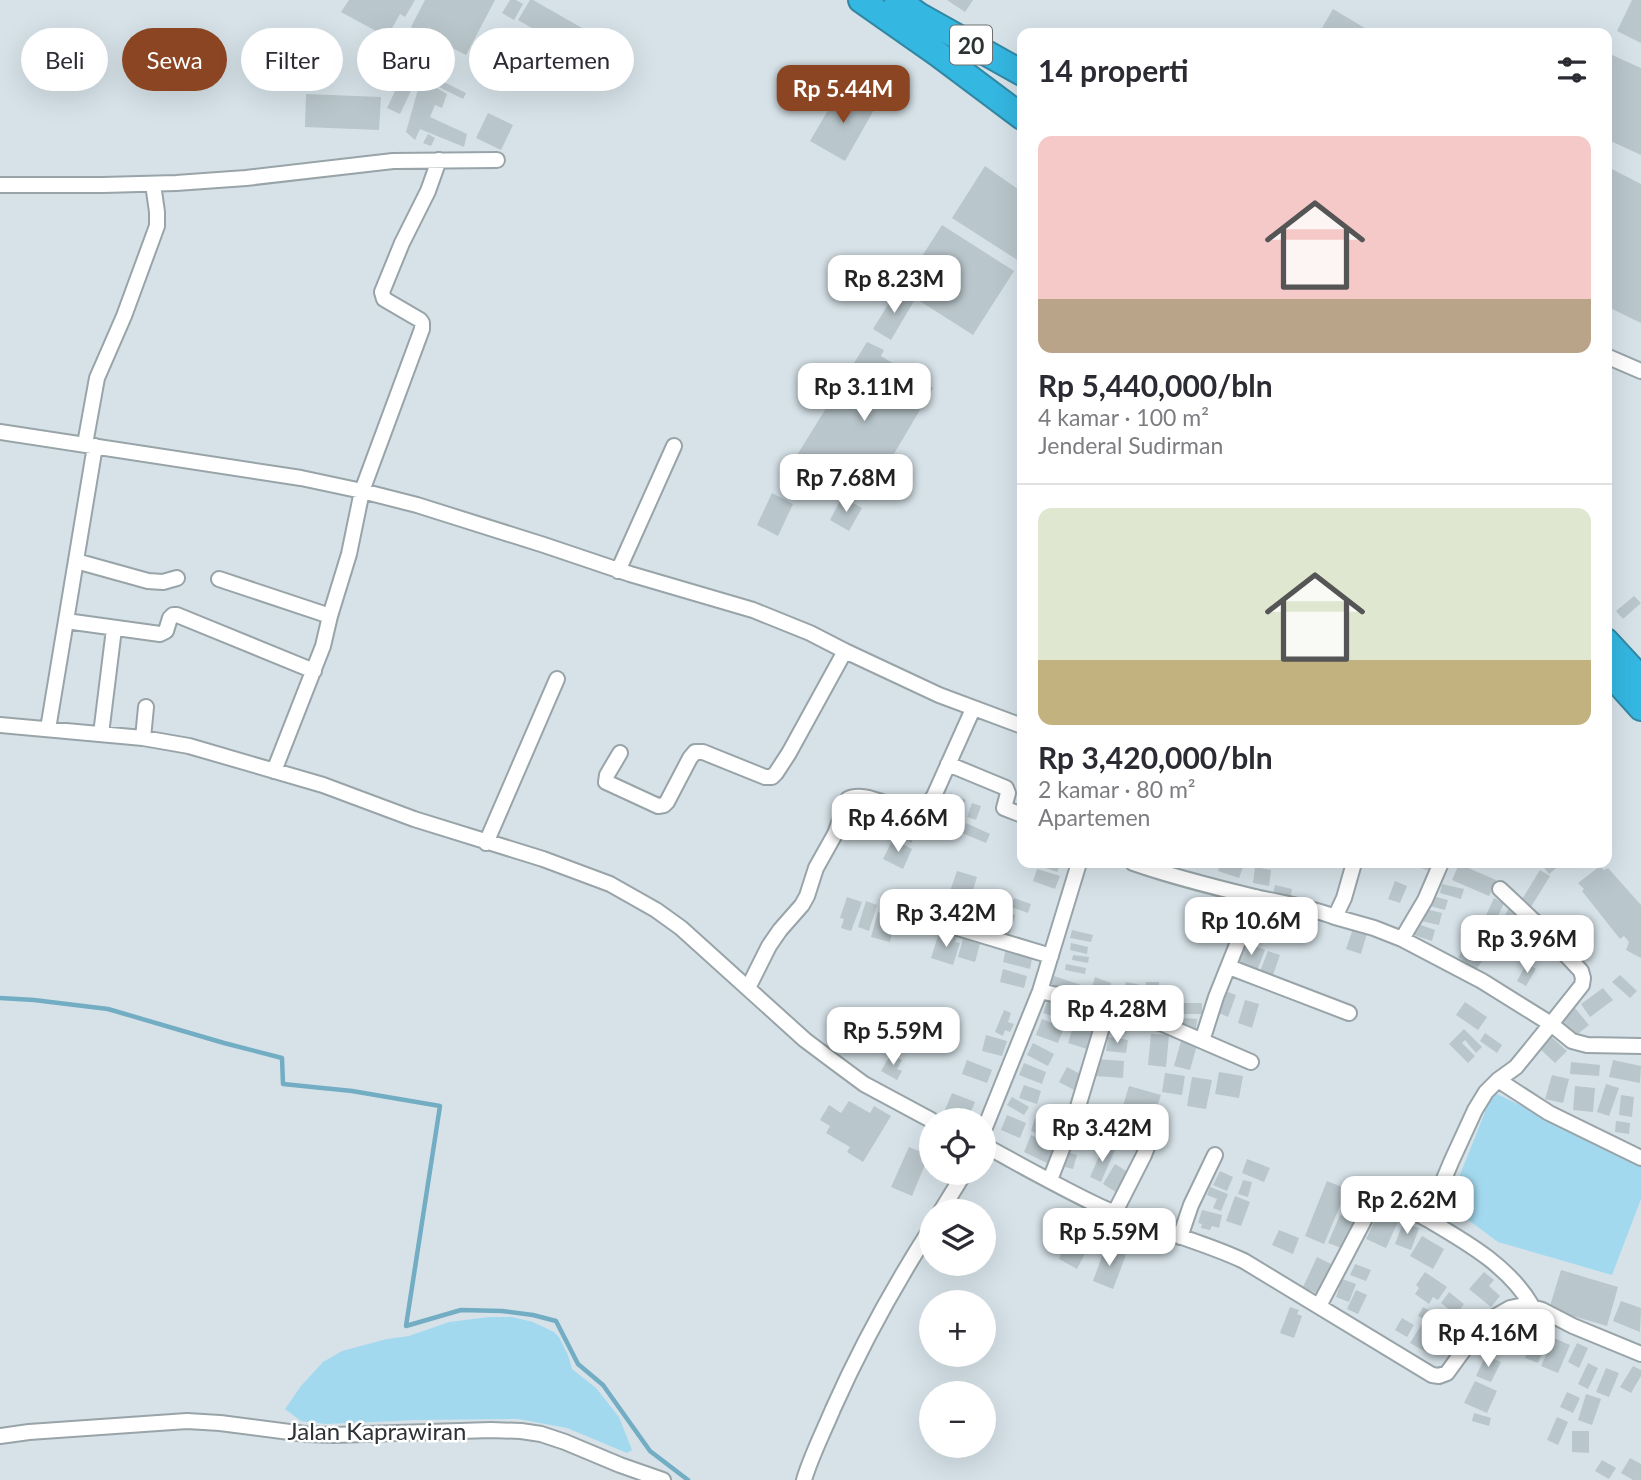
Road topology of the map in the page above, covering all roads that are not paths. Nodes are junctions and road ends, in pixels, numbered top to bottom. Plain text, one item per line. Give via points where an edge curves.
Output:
1 (861, 0) edge
2 (897, 0) edge
3 (1017, 70) edge
4 (1017, 113) edge
5 (439, 160) junction
6 (497, 160) dead end
7 (153, 184) junction
8 (0, 185) edge
9 (1612, 359) edge
10 (1641, 371) edge
11 (0, 432) edge
12 (90, 445) junction
13 (674, 446) dead end
14 (362, 491) junction
15 (76, 561) junction
16 (618, 570) junction
17 (177, 578) dead end
18 (219, 579) dead end
19 (330, 617) junction
20 (66, 621) junction
21 (114, 629) junction
22 (1612, 648) edge
23 (845, 651) junction
24 (314, 671) junction
25 (1612, 677) edge
26 (557, 679) dead end
27 (1641, 679) edge
28 (146, 708) dead end
29 (1641, 708) edge
30 (973, 709) junction
31 (0, 724) edge
32 (1017, 724) edge
33 (48, 729) junction
34 (101, 734) junction
35 (143, 738) junction
36 (620, 753) dead end
37 (948, 765) junction
38 (274, 771) junction
39 (1017, 813) edge
40 (486, 843) junction
41 (1077, 868) edge
42 (1150, 868) edge
43 (1353, 868) edge
44 (1439, 868) edge
45 (1500, 889) dead end
46 (1256, 897) junction
47 (901, 911) dead end
48 (1335, 917) junction
49 (1402, 939) junction
50 (1051, 956) junction
51 (1229, 967) junction
52 (748, 988) junction
53 (1040, 991) junction
54 (1108, 1007) junction
55 (1349, 1013) dead end
56 (1551, 1024) junction
57 (1202, 1041) junction
58 (1641, 1046) edge
59 (1251, 1062) dead end
60 (1498, 1080) junction
61 (993, 1108) edge
62 (919, 1113) edge
63 (1151, 1120) dead end
64 (996, 1151) edge
65 (1216, 1155) dead end
66 (1641, 1158) edge
67 (1050, 1180) junction
68 (1115, 1212) junction
69 (1427, 1219) junction
70 (1180, 1237) junction
71 (919, 1248) edge
72 (1319, 1307) junction
73 (1532, 1307) junction
74 (1641, 1354) edge
75 (0, 1436) edge
76 (663, 1480) edge
77 (804, 1480) edge

1 - 4 highway, 20
2 - 3 highway, 20
5 - 6 street
5 - 7 street
5 - 14 street via 383,287 384,299 420,320 422,329
7 - 8 street
7 - 12 street via 157,226 97,378
9 - 10 street
11 - 12 street
12 - 14 street
12 - 15 street
13 - 16 street
14 - 16 street via 469,520
14 - 19 street
15 - 17 street via 148,581
15 - 20 street
16 - 23 street via 754,610
18 - 19 street
19 - 24 street
20 - 21 street
20 - 33 street
21 - 24 street via 160,634 177,615
21 - 34 street
22 - 27 highway
23 - 30 street
23 - 36 street via 772,777 695,752 667,802 658,806 606,782
24 - 38 street
25 - 29 highway
26 - 40 street
28 - 35 street
30 - 32 street
30 - 37 street
31 - 33 street
33 - 34 street
34 - 35 street
35 - 38 street
37 - 39 street via 1006,788 1004,808
37 - 52 street via 924,810 906,810 858,796 848,799 807,896 769,946
38 - 40 street
40 - 52 street via 585,874 635,897 681,928
41 - 50 street
42 - 46 street
43 - 48 street
44 - 49 street
45 - 56 street via 1581,971 1582,985
46 - 48 street
46 - 51 street
47 - 50 street
48 - 49 street
49 - 56 street
50 - 53 street
51 - 55 street
51 - 57 street
52 - 62 street via 833,1062
53 - 54 street
53 - 61 street
54 - 57 street
54 - 67 street
56 - 58 street via 1572,1041 1587,1045
56 - 60 street via 1516,1067
57 - 59 street
60 - 66 street via 1549,1113
60 - 69 street via 1475,1110
63 - 68 street via 1144,1155
64 - 67 street
65 - 70 street
67 - 68 street
68 - 70 street
69 - 72 street via 1378,1200
69 - 73 street via 1496,1265
70 - 72 street via 1244,1261
71 - 77 street via 867,1337
72 - 73 street via 1439,1376 1452,1368 1496,1315
73 - 74 street
75 - 76 street, Jalan Kaprawiran via 187,1421 334,1435 521,1431 565,1442

